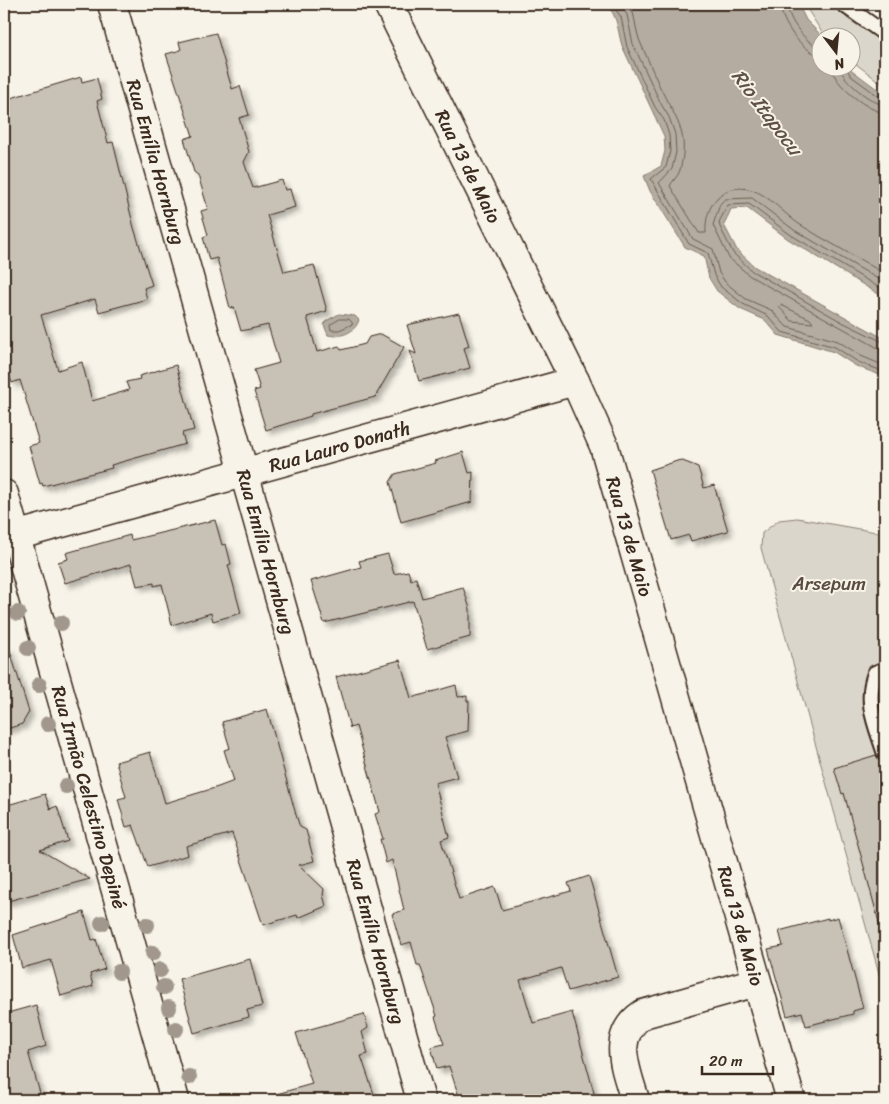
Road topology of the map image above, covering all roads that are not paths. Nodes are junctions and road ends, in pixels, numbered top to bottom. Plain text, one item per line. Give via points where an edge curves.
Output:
1 (112, 4) edge
2 (388, 4) edge
3 (843, 4) edge
4 (885, 34) edge
5 (575, 381) junction
6 (242, 472) junction
7 (4, 494) edge
8 (10, 538) edge
9 (885, 670) edge
10 (885, 754) edge
11 (756, 982) junction
12 (175, 1100) edge
13 (421, 1100) edge
14 (635, 1100) edge
15 (790, 1100) edge

1 - 6 street, Rua Emília Hornburg
2 - 5 street, Rua 13 de Maio
3 - 4 lane
5 - 6 street, Rua Lauro Donath
5 - 11 street, Rua 13 de Maio via 604,446
6 - 8 street, Rua Lauro Donath
6 - 13 street, Rua Emília Hornburg
7 - 8 street, Rua Irmão Celestino Depiné
8 - 12 street, Rua Irmão Celestino Depiné
9 - 10 lane via 875,673 869,690
11 - 14 street via 643,1014 631,1022 624,1034 622,1050
11 - 15 street, Rua 13 de Maio

